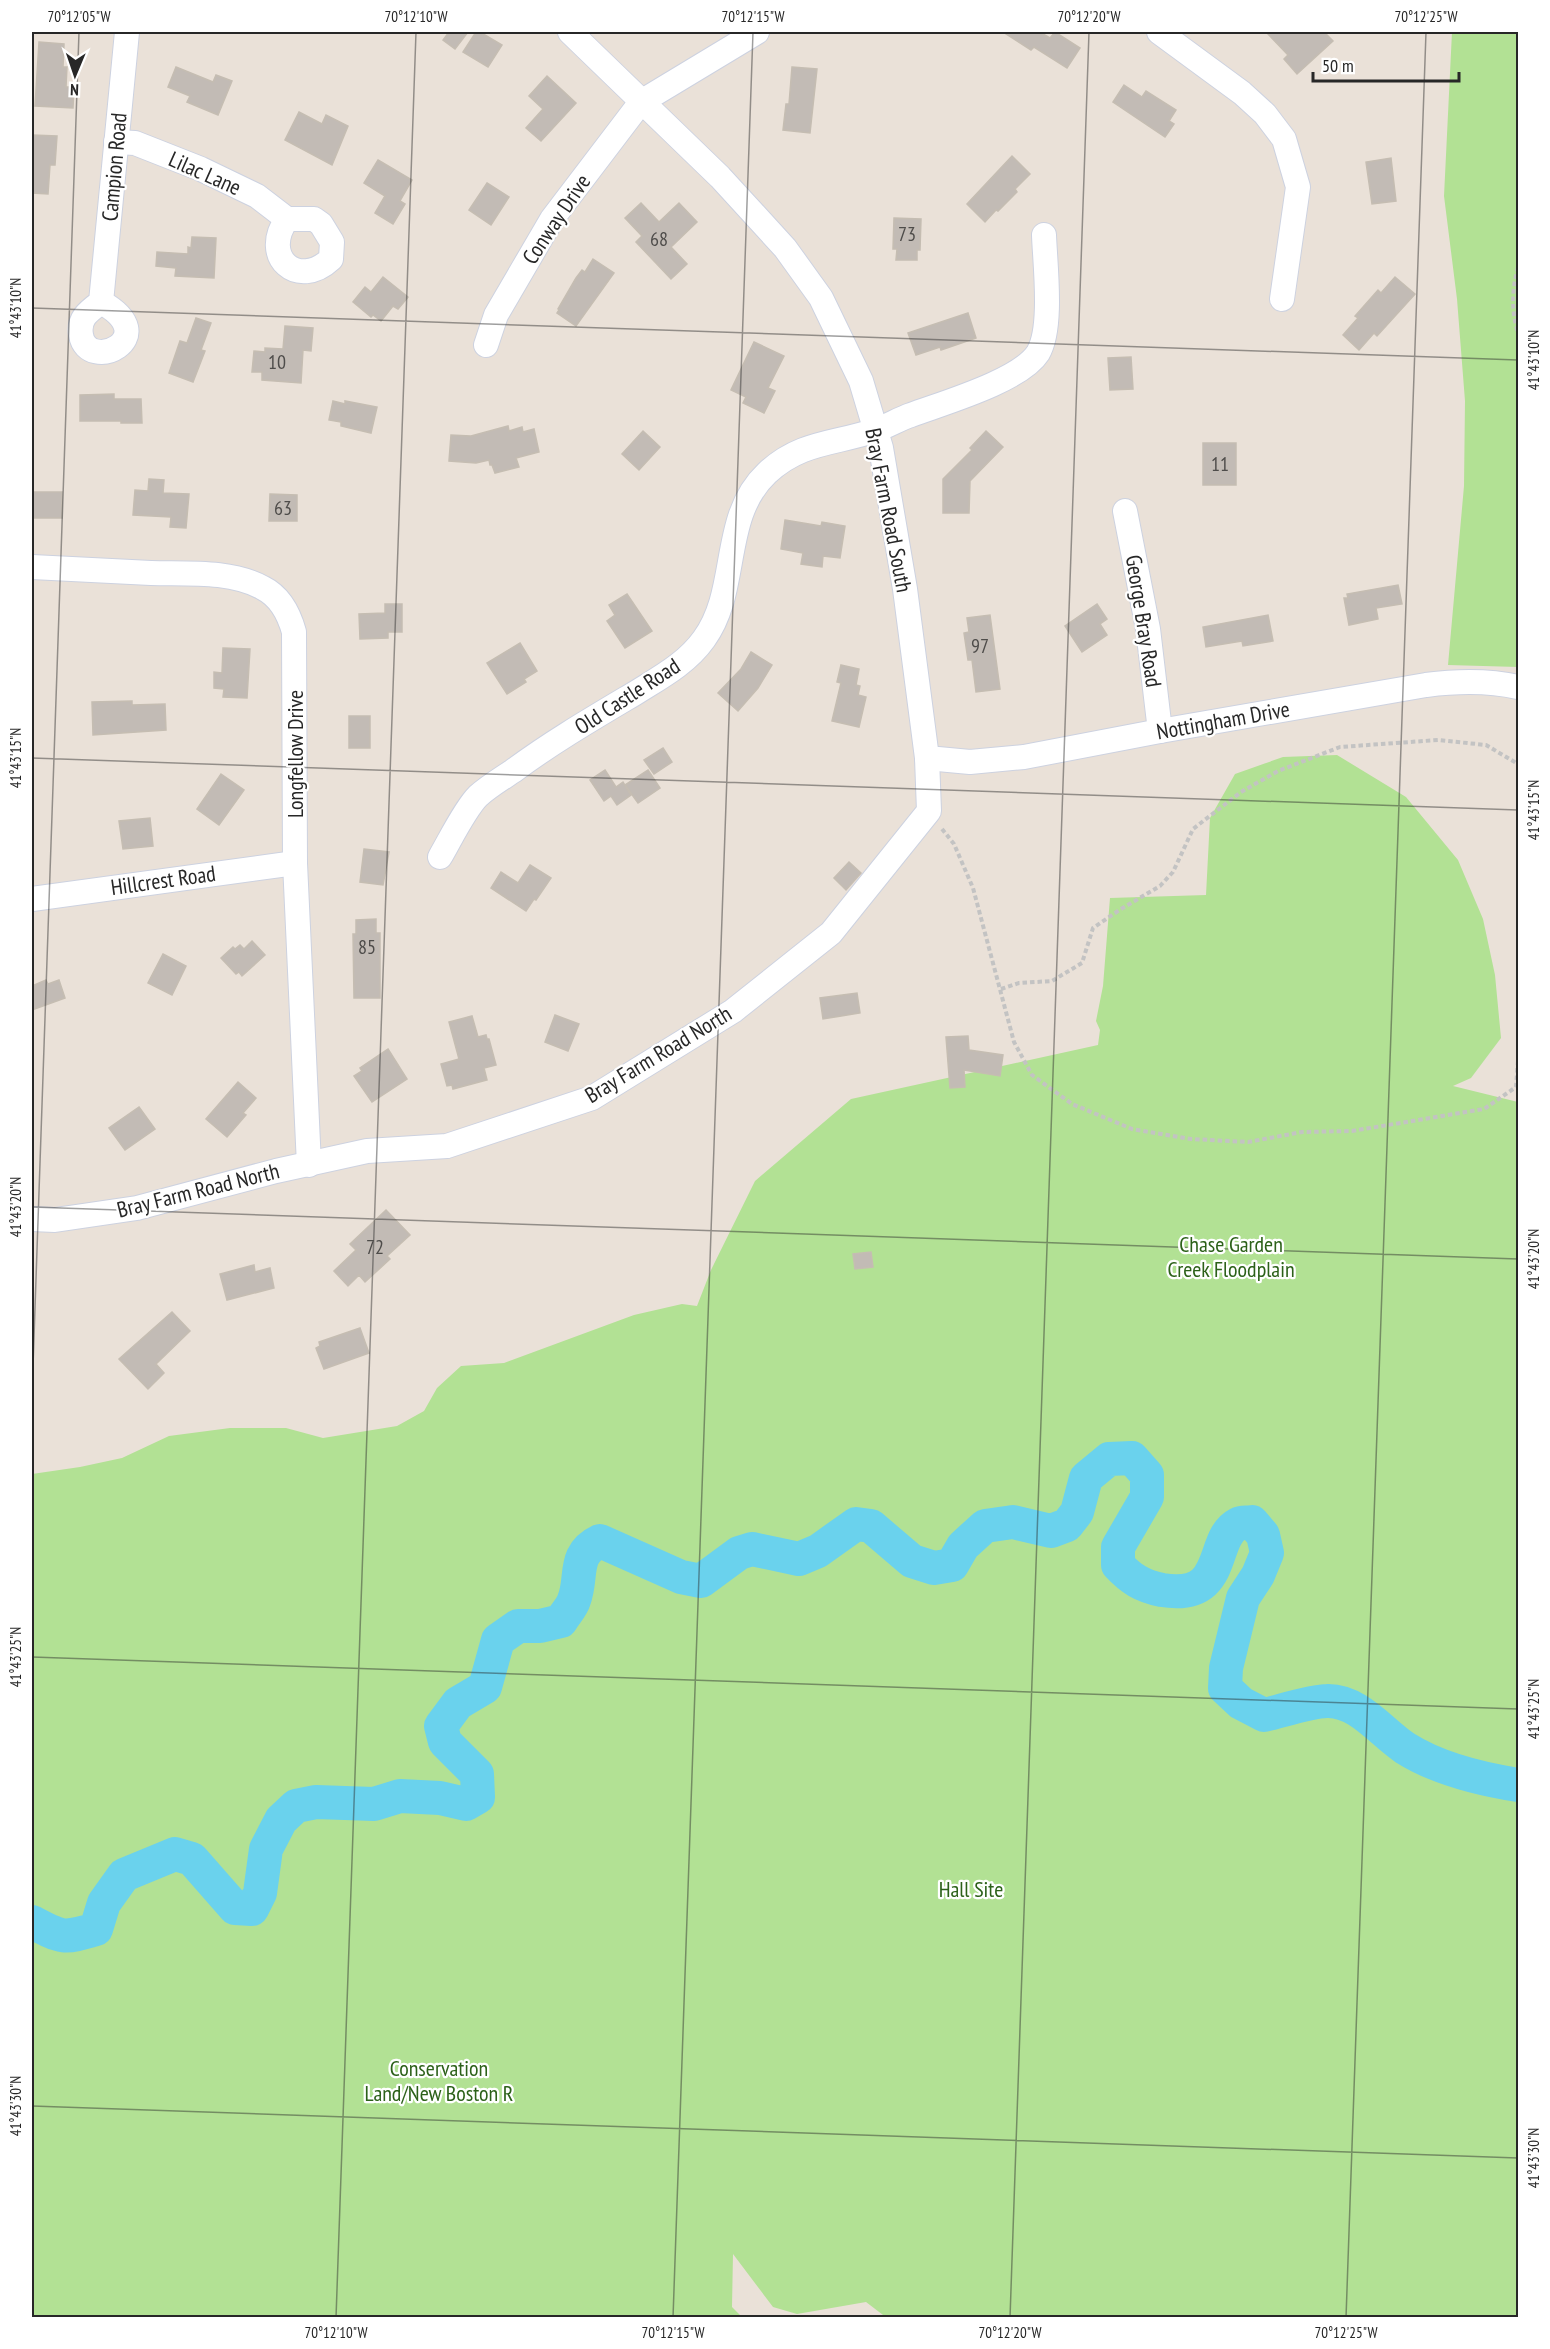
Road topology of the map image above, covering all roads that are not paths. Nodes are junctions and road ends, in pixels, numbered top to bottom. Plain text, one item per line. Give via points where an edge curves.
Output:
1 (127, 32) edge
2 (570, 32) edge
3 (757, 32) edge
4 (1169, 34) edge
5 (641, 102) junction
6 (116, 142) junction
7 (287, 219) dead end
8 (1044, 235) dead end
9 (1282, 299) dead end
10 (101, 302) dead end
11 (486, 345) dead end
12 (876, 430) junction
13 (1125, 511) dead end
14 (32, 567) edge
15 (1518, 687) edge
16 (1160, 731) junction
17 (927, 758) junction
18 (929, 811) joint
19 (440, 857) dead end
20 (295, 863) junction
21 (32, 899) edge
22 (309, 1165) junction
23 (32, 1219) edge

1 - 6 street, Campion Road
2 - 5 street, Bray Farm Road South
3 - 5 street
4 - 9 street via 1257,107 1284,139 1298,187
5 - 11 street, Conway Drive via 552,219 496,315
5 - 12 street, Bray Farm Road South via 720,177 785,248 821,298 861,381
6 - 7 street, Lilac Lane via 135,143 201,169 257,196
6 - 10 street, Campion Road
8 - 12 street, Old Castle Road via 1046,330 1038,353 1001,381
12 - 17 street, Bray Farm Road South via 905,589
12 - 19 street, Old Castle Road via 818,444 789,456 767,472 750,491 742,510 725,588 704,640 672,670 537,753 477,797
13 - 16 street, George Bray Road via 1148,629
14 - 20 street, Longfellow Drive via 223,576 264,588 284,607 294,632
15 - 16 street, Nottingham Drive via 1458,681 1430,684
16 - 17 street, Nottingham Drive via 1024,757 970,762
17 - 18 street, Bray Farm Road South
18 - 22 street, Bray Farm Road North via 831,933 733,1011 592,1098 447,1146 367,1152
20 - 21 street, Hillcrest Road
20 - 22 street, Longfellow Drive
22 - 23 street, Bray Farm Road North via 138,1208 55,1220

